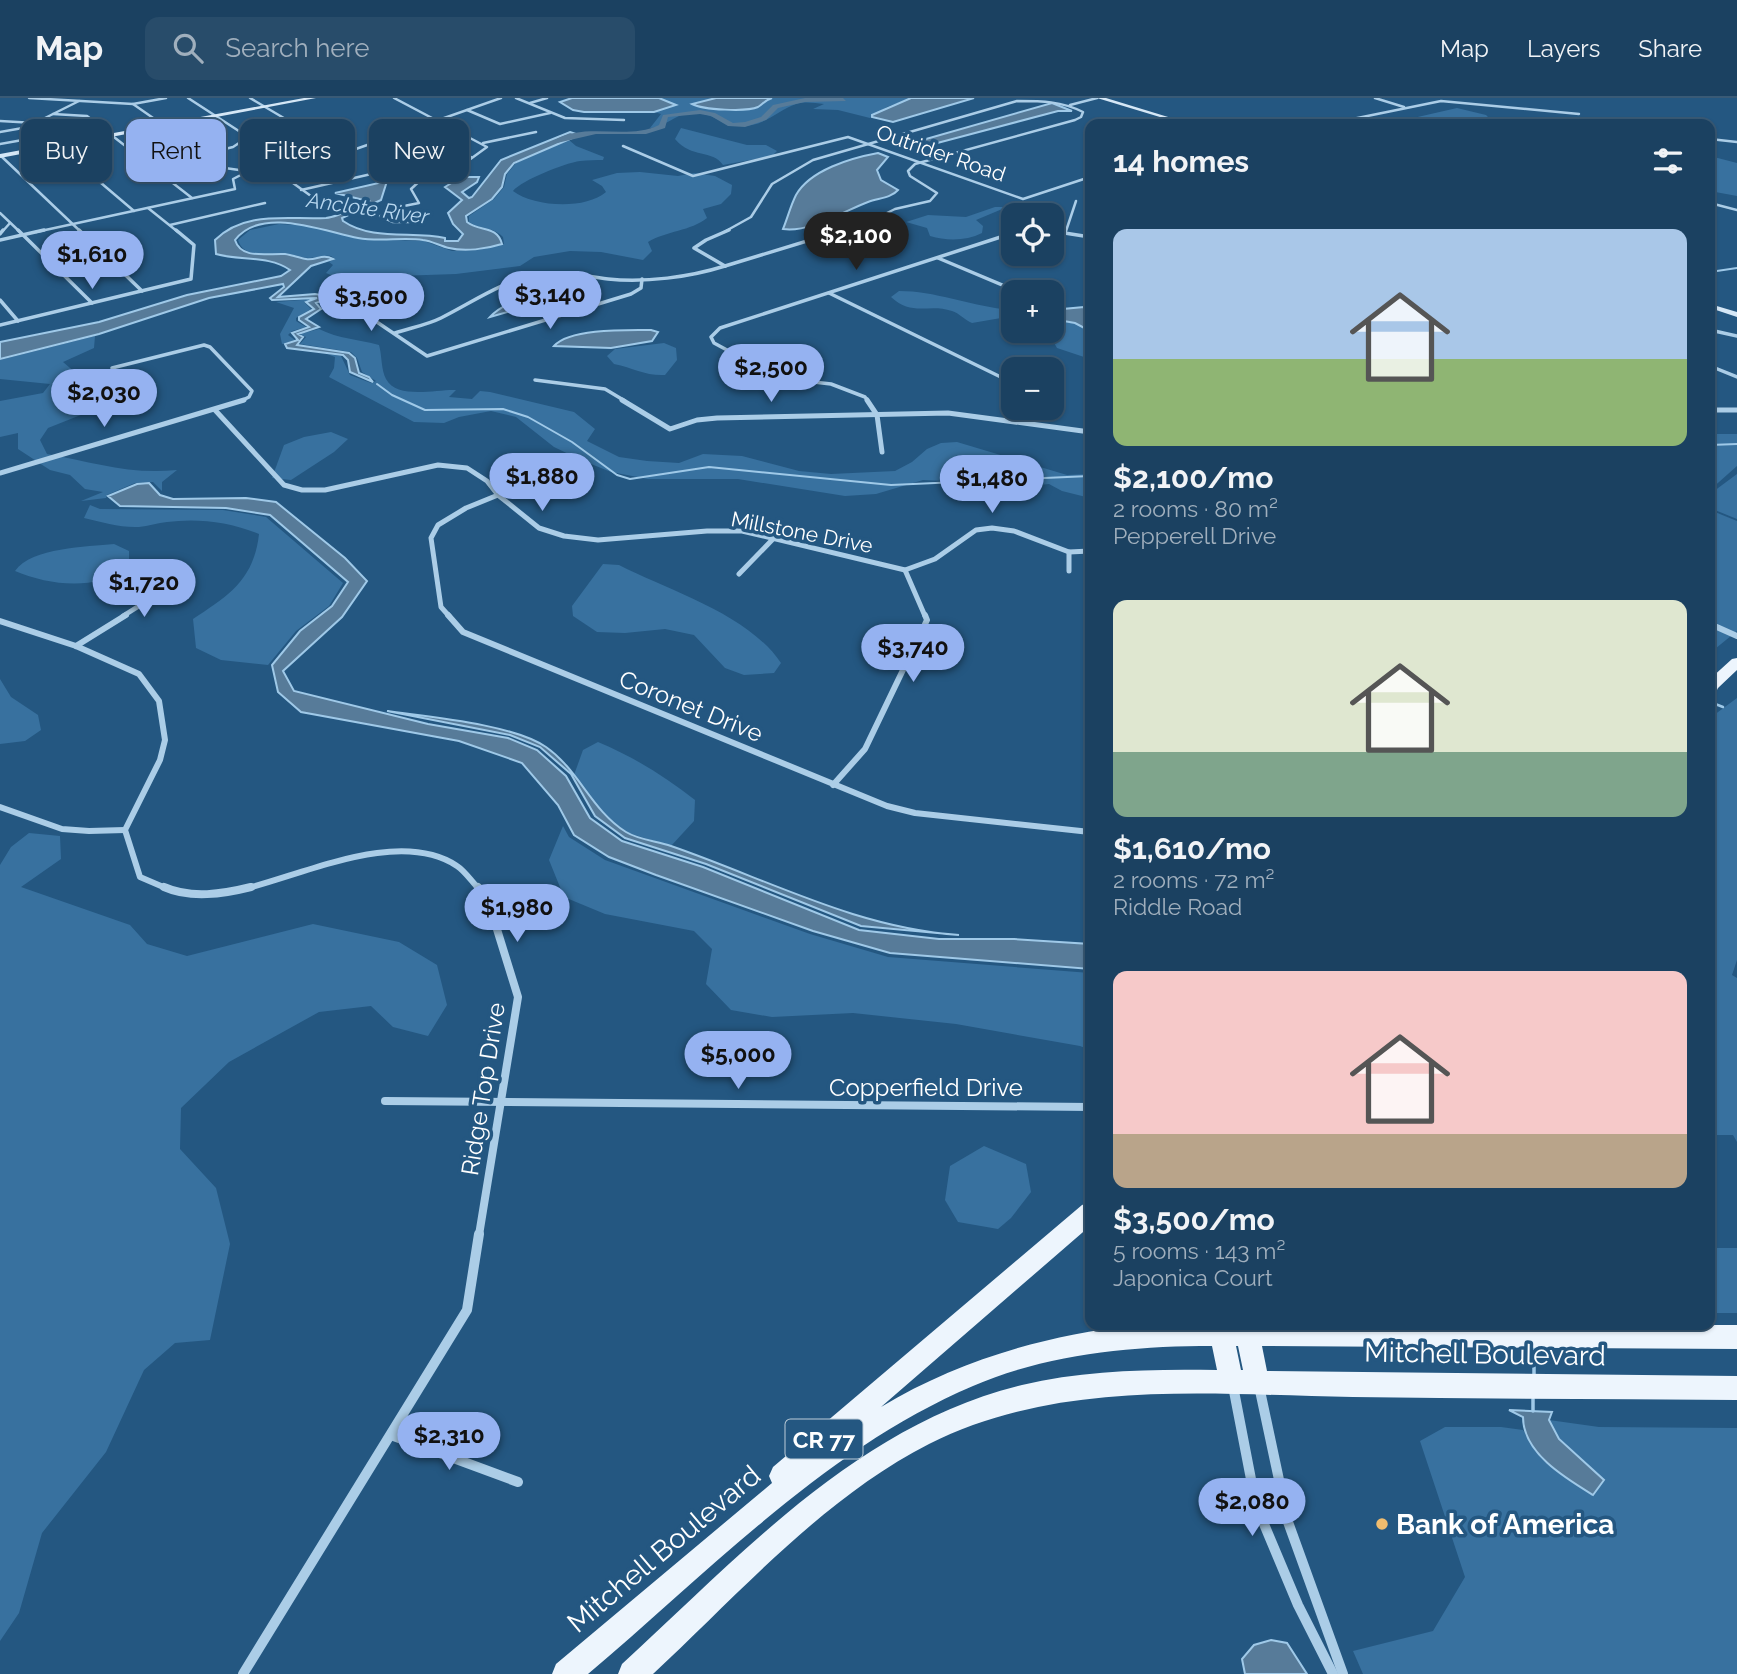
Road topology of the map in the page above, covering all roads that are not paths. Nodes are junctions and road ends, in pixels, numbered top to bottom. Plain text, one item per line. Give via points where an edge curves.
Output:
1 (29, 98) edge
2 (86, 98) edge
3 (128, 98) edge
4 (166, 98) edge
5 (188, 98) edge
6 (250, 98) edge
7 (313, 98) edge
8 (394, 98) edge
9 (501, 98) edge
10 (516, 98) edge
11 (547, 98) edge
12 (1080, 98) edge
13 (1098, 98) edge
14 (1375, 98) edge
15 (48, 99) edge
16 (80, 101) junction
17 (116, 103) junction
18 (133, 104) junction
19 (529, 104) junction
20 (1066, 104) junction
21 (265, 107) junction
22 (1405, 107) junction
23 (467, 110) junction
24 (551, 113) junction
25 (52, 114) junction
26 (1579, 114) dead end
27 (216, 116) junction
28 (44, 119) edge
29 (154, 119) edge
30 (200, 119) edge
31 (221, 119) edge
32 (285, 119) edge
33 (434, 119) edge
34 (443, 119) edge
35 (1171, 119) edge
36 (1351, 119) edge
37 (624, 120) dead end
38 (0, 121) edge
39 (21, 123) edge
40 (226, 123) edge
41 (21, 127) edge
42 (0, 132) edge
43 (536, 132) dead end
44 (126, 133) edge
45 (113, 135) junction
46 (469, 136) edge
47 (21, 140) edge
48 (1715, 140) edge
49 (1737, 142) edge
50 (483, 143) junction
51 (0, 144) edge
52 (369, 144) edge
53 (867, 144) junction
54 (623, 146) dead end
55 (226, 149) edge
56 (21, 152) edge
57 (1, 156) edge
58 (471, 157) joint
59 (919, 162) junction
60 (363, 170) dead end
61 (369, 173) edge
62 (240, 175) edge
63 (369, 175) edge
64 (1085, 179) edge
65 (100, 182) edge
66 (301, 190) junction
67 (192, 198) junction
68 (1076, 201) dead end
69 (265, 203) dead end
70 (322, 204) dead end
71 (1715, 204) edge
72 (148, 208) junction
73 (1737, 210) edge
74 (134, 211) junction
75 (0, 214) edge
76 (419, 222) dead end
77 (10, 223) junction
78 (71, 224) junction
79 (170, 225) junction
80 (1066, 231) joint
81 (0, 234) edge
82 (22, 235) junction
83 (1085, 236) edge
84 (1001, 237) edge
85 (0, 240) edge
86 (937, 258) junction
87 (725, 267) junction
88 (642, 279) junction
89 (1001, 285) edge
90 (142, 291) junction
91 (829, 293) junction
92 (383, 298) dead end
93 (1, 302) edge
94 (92, 303) junction
95 (1715, 308) edge
96 (1737, 315) edge
97 (18, 321) junction
98 (0, 325) edge
99 (1715, 331) edge
100 (395, 333) junction
101 (1737, 336) edge
102 (112, 368) dead end
103 (1715, 368) edge
104 (1001, 377) edge
105 (1737, 377) edge
106 (535, 380) dead end
107 (215, 410) junction
108 (1715, 410) edge
109 (1737, 410) edge
110 (877, 415) junction
111 (1021, 422) joint
112 (1085, 431) edge
113 (882, 452) dead end
114 (0, 472) edge
115 (498, 495) junction
116 (773, 539) junction
117 (1085, 551) edge
118 (1069, 552) junction
119 (188, 570) dead end
120 (905, 570) junction
121 (1069, 571) dead end
122 (738, 574) dead end
123 (0, 621) edge
124 (1715, 626) edge
125 (1737, 636) edge
126 (76, 646) junction
127 (1737, 650) edge
128 (1737, 662) edge
129 (1715, 670) edge
130 (1737, 672) edge
131 (1715, 682) edge
132 (1715, 690) edge
133 (834, 785) junction
134 (0, 807) edge
135 (125, 830) junction
136 (1085, 831) edge
137 (384, 1101) dead end
138 (500, 1104) junction
139 (1085, 1107) edge
140 (1085, 1216) edge
141 (1207, 1330) edge
142 (1220, 1330) edge
143 (1246, 1330) edge
144 (1307, 1330) edge
145 (1737, 1337) edge
146 (1245, 1383) junction
147 (1737, 1388) edge
148 (391, 1435) junction
149 (518, 1482) dead end
150 (642, 1670) edge
151 (243, 1674) edge
152 (565, 1674) edge
153 (1333, 1674) edge
154 (1343, 1674) edge

1 - 15 street
2 - 16 street
3 - 17 street
4 - 18 street
5 - 27 street
6 - 21 street
7 - 21 street
8 - 33 street
9 - 23 street
10 - 19 street
11 - 19 street
12 - 20 street
13 - 20 street
13 - 35 street
14 - 22 street
15 - 16 street
16 - 17 street
16 - 25 street
17 - 18 street
18 - 29 street
19 - 24 street
20 - 53 street via 1014,102
20 - 59 street via 1082,111 1081,117
21 - 27 street
21 - 32 street
22 - 26 street via 1461,101
22 - 36 street
23 - 24 street via 500,124
23 - 34 street
24 - 37 street via 572,119
25 - 28 street
25 - 45 street via 87,116
27 - 30 street
27 - 31 street
38 - 39 street
40 - 55 street via 245,135
41 - 42 street
43 - 50 street
44 - 45 street
45 - 67 street
46 - 50 street
47 - 51 street
48 - 49 street
50 - 58 street via 486,147
52 - 66 street via 311,172 286,178
53 - 54 street, Outrider Road via 848,137 686,176
53 - 59 street, Outrider Road
53 - 87 street via 794,169 767,190 748,220 694,248
56 - 57 street
57 - 78 street
58 - 76 street via 418,180 411,189 419,203 391,209 380,217
59 - 64 street, Outrider Road via 1023,199
59 - 87 street via 908,171 937,193 930,201
60 - 61 street
62 - 67 street via 233,179 235,189
63 - 66 street
65 - 74 street
66 - 70 street
67 - 72 street
68 - 80 street
69 - 79 street
71 - 73 street
72 - 74 street
72 - 79 street
74 - 78 street
75 - 77 street
77 - 81 street
77 - 82 street
78 - 82 street
78 - 90 street
79 - 90 street via 194,245 191,279
80 - 83 street
82 - 85 street
82 - 94 street
84 - 86 street
86 - 89 street
86 - 91 street
87 - 88 street
88 - 100 street via 564,271 534,275 471,299 439,319
88 - 100 street via 641,288 631,294 427,356
90 - 94 street
91 - 104 street
91 - 110 street via 720,328 711,337 714,344 779,378 849,389 865,397
92 - 100 street via 366,312
93 - 97 street
94 - 97 street
95 - 96 street
97 - 98 street
99 - 101 street
102 - 107 street via 192,346 210,347 252,391 237,404
103 - 105 street
106 - 110 street via 605,389 670,429 717,418
107 - 114 street
107 - 115 street, Millstone Drive via 284,485 325,490 438,465 467,468
108 - 109 street
110 - 111 street via 948,413
110 - 113 street
111 - 112 street
115 - 116 street, Millstone Drive via 540,528 564,536 598,540 742,531
115 - 133 street, Coronet Drive via 438,524 431,538 441,607 463,632
116 - 120 street, Millstone Drive
116 - 122 street
117 - 118 street, Millstone Drive
118 - 120 street, Millstone Drive via 1014,531 976,530 935,559
118 - 121 street
119 - 126 street via 185,577
120 - 133 street via 928,620 865,749
123 - 126 street
124 - 125 street
126 - 135 street via 139,674 159,701 163,750
127 - 129 main road
128 - 131 main road
130 - 132 main road
133 - 136 street, Coronet Drive via 915,813
134 - 135 street via 75,831
135 - 138 street, Ridge Top Drive via 140,877 177,893 225,894 365,853 420,851 457,866 487,897 518,997
137 - 138 street, Copperfield Drive
138 - 139 street, Copperfield Drive
138 - 148 street, Ridge Top Drive via 467,1311
140 - 152 main road, CR 77 via 817,1445
141 - 152 main road, Mitchell Boulevard via 1075,1345 993,1367 921,1398 786,1486
142 - 146 main road
143 - 146 main road
144 - 145 main road, Mitchell Boulevard
146 - 147 main road, Mitchell Boulevard
146 - 150 main road, CR 77 via 1159,1380 1092,1384 978,1409 921,1435 821,1502
146 - 153 street via 1256,1505
146 - 154 street via 1288,1522
148 - 149 street
148 - 151 street, Ridge Top Drive

